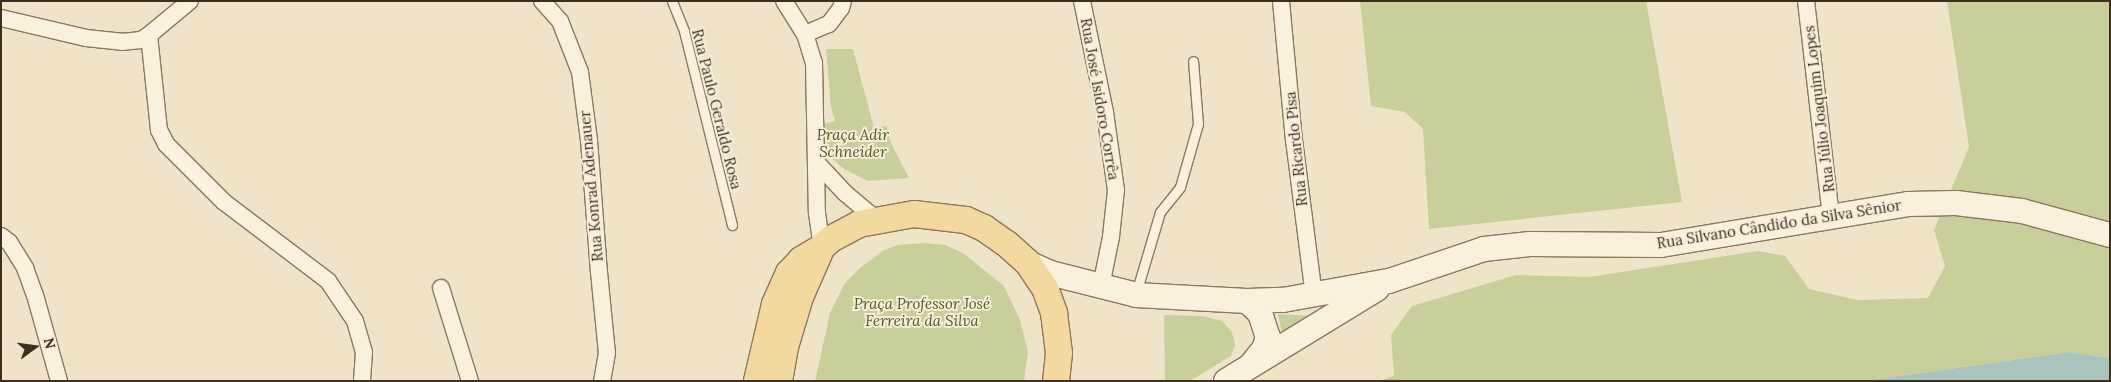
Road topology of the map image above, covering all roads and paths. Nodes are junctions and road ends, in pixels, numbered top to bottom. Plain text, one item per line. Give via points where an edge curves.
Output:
1 (190, 1) edge
2 (542, 1) edge
3 (672, 1) edge
4 (784, 1) edge
5 (843, 1) edge
6 (1082, 1) edge
7 (1281, 1) edge
8 (1806, 1) edge
9 (1, 18) edge
10 (805, 34) junction
11 (149, 35) junction
12 (1192, 61) dead end
13 (817, 163) junction
14 (1831, 217) junction
15 (877, 220) junction
16 (732, 226) dead end
17 (2110, 235) edge
18 (1, 236) edge
19 (822, 248) junction
20 (1028, 263) junction
21 (1390, 281) junction
22 (1101, 286) junction
23 (442, 288) dead end
24 (1136, 295) junction
25 (1314, 296) junction
26 (1247, 301) junction
27 (1247, 369) junction
28 (59, 381) edge
29 (362, 381) edge
30 (470, 381) edge
31 (602, 381) edge
32 (757, 381) edge
33 (779, 381) edge
34 (1056, 381) edge
35 (1226, 381) edge

1 - 11 street
2 - 31 street, Rua Konrad Adenauer via 560,21 580,72 607,353
3 - 16 lane, Rua Paulo Geraldo Rosa via 684,31
4 - 10 street
5 - 10 street via 829,24
6 - 22 street, Rua José Isidoro Corrêa via 1105,112 1116,190
7 - 25 street, Rua Ricardo Pisa via 1294,140
8 - 14 street, Rua Júlio Joaquim Lopes
9 - 11 street via 110,42 140,40
10 - 13 street via 814,63
11 - 29 street via 159,130 166,144 224,202 328,281 355,321 364,352
12 - 24 lane via 1198,124 1180,187 1160,212
13 - 15 street
13 - 19 street via 817,213
14 - 17 main road, Rua Silvano Cândido da Silva Sênior via 1908,204 1956,203 2022,211
14 - 21 main road, Rua Silvano Cândido da Silva Sênior via 1661,245 1530,244 1484,249
15 - 19 main road via 847,229
15 - 20 main road via 914,214 966,220 984,228
18 - 28 street via 9,242 28,277
19 - 32 main road via 801,260 789,274 775,304
19 - 33 main road via 800,297 785,346
20 - 22 main road, Rua Silvano Cândido da Silva Sênior via 1050,273
20 - 34 main road via 1044,288 1054,313 1059,353
21 - 25 main road, Rua Silvano Cândido da Silva Sênior
21 - 27 main road, Rua Silvano Cândido da Silva Sênior
22 - 24 main road, Rua Silvano Cândido da Silva Sênior
23 - 30 street
24 - 26 main road, Rua Silvano Cândido da Silva Sênior
25 - 26 main road, Rua Silvano Cândido da Silva Sênior
26 - 27 main road via 1260,313 1268,337 1264,349
27 - 35 main road, Rua Silvano Cândido da Silva Sênior

